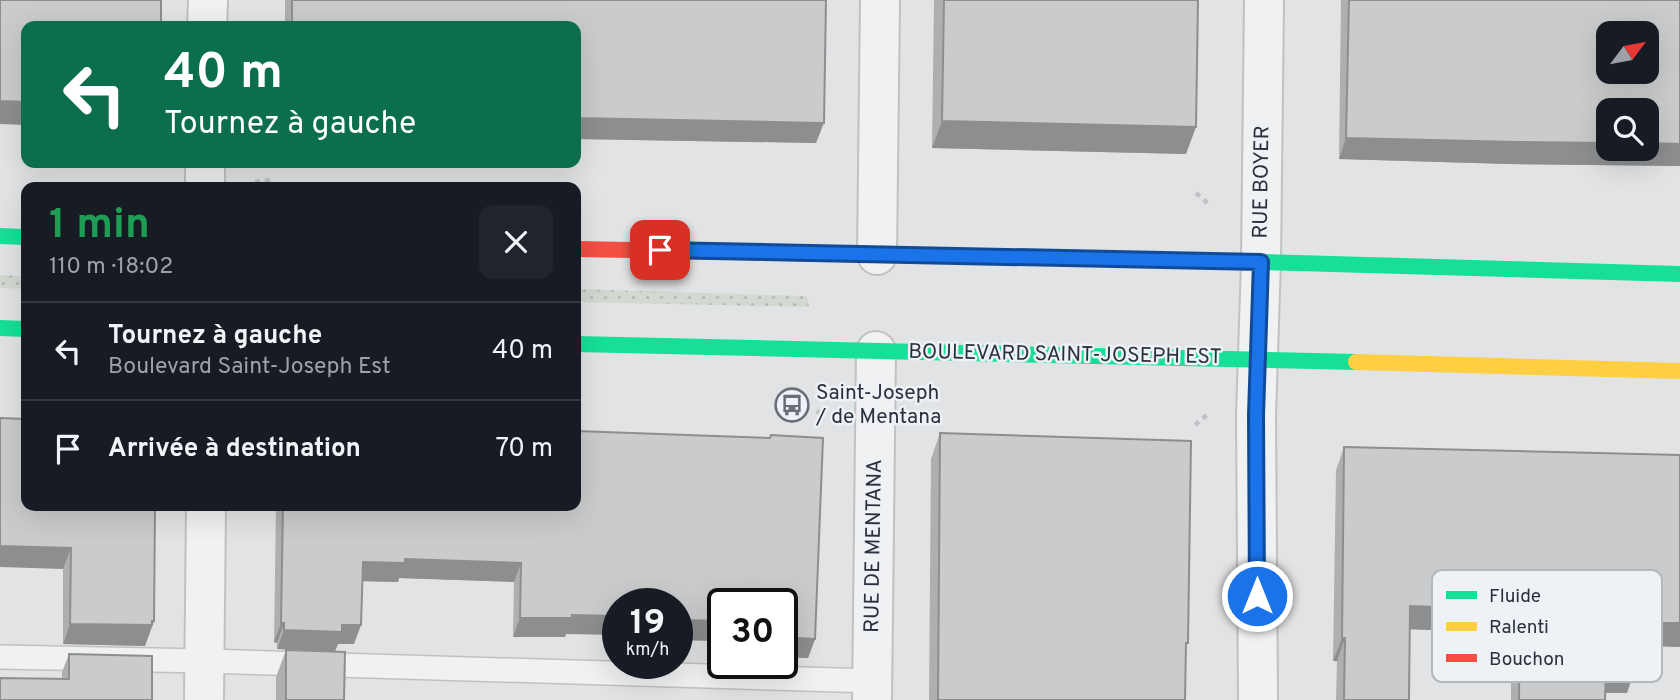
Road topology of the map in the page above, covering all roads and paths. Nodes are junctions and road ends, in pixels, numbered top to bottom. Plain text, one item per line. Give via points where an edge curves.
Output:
1 (208, 0) edge
2 (880, 0) edge
3 (1264, 0) edge
4 (207, 21) edge
5 (271, 180) dead end
6 (254, 182) edge
7 (1196, 193) dead end
8 (1210, 205) dead end
9 (0, 236) edge
10 (21, 237) edge
11 (581, 249) edge
12 (877, 255) junction
13 (1261, 262) junction
14 (1680, 274) edge
15 (0, 328) edge
16 (21, 329) edge
17 (581, 344) edge
18 (876, 351) junction
19 (1257, 359) junction
20 (1680, 371) edge
21 (824, 407) dead end
22 (817, 414) dead end
23 (1208, 414) dead end
24 (1195, 425) dead end
25 (206, 511) edge
26 (0, 657) edge
27 (205, 661) junction
28 (872, 690) edge
29 (204, 700) edge
30 (1258, 700) edge

1 - 4 street
2 - 12 street
3 - 13 street, RUE BOYER
5 - 6 path
7 - 8 path
9 - 10 main road
11 - 12 main road
12 - 13 main road
13 - 14 main road
13 - 19 street, RUE BOYER
15 - 16 main road
17 - 18 main road, BOULEVARD SAINT-JOSEPH EST
18 - 19 main road, BOULEVARD SAINT-JOSEPH EST
18 - 28 street, RUE DE MENTANA
19 - 20 main road, BOULEVARD SAINT-JOSEPH EST
19 - 30 street, RUE BOYER
21 - 22 path
23 - 24 path
25 - 27 street
26 - 27 lane
27 - 28 lane
27 - 29 street

